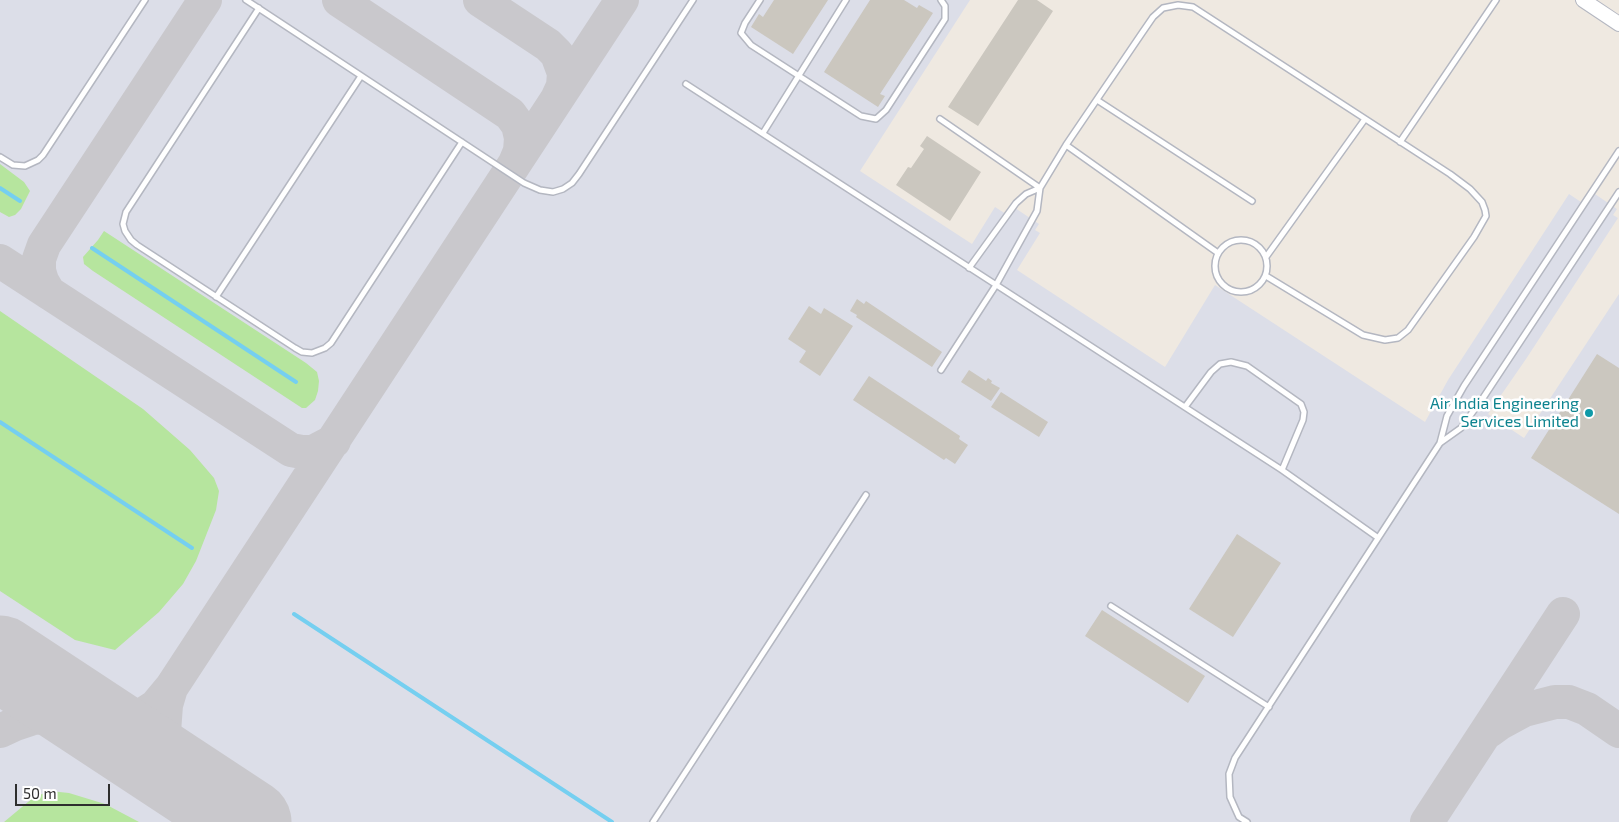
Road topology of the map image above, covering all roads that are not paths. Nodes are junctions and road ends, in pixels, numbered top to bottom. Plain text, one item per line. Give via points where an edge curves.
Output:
1 (145, 0) edge
2 (246, 0) edge
3 (693, 0) edge
4 (760, 0) edge
5 (846, 0) edge
6 (941, 0) edge
7 (1496, 0) edge
8 (1583, 0) edge
9 (259, 8) junction
10 (1619, 24) edge
11 (361, 76) junction
12 (798, 77) junction
13 (686, 84) dead end
14 (1097, 100) junction
15 (940, 119) dead end
16 (1365, 119) junction
17 (763, 133) junction
18 (462, 142) junction
19 (1400, 142) junction
20 (1066, 145) junction
21 (1619, 151) edge
22 (0, 157) edge
23 (1040, 188) junction
24 (1619, 192) edge
25 (1252, 201) dead end
26 (1218, 253) junction
27 (1266, 257) junction
28 (968, 268) junction
29 (1266, 276) junction
30 (996, 285) junction
31 (216, 297) junction
32 (940, 370) dead end
33 (1185, 407) junction
34 (1440, 444) junction
35 (1282, 470) junction
36 (866, 496) dead end
37 (1377, 537) junction
38 (1111, 606) dead end
39 (1269, 707) junction
40 (652, 822) edge
41 (1247, 822) edge

1 - 22 lane via 43,155 25,166 13,165
2 - 9 lane
3 - 18 lane via 579,174 563,189 553,192 524,183
4 - 12 lane via 741,33 751,45
5 - 12 lane
6 - 12 lane via 945,6 945,18 886,110 876,119 861,116
7 - 19 lane
8 - 10 street
9 - 11 lane
9 - 31 lane via 129,206 124,219 125,231 131,240
11 - 18 lane
11 - 31 lane
12 - 17 lane
13 - 17 lane
14 - 16 lane via 1153,17 1164,8 1178,5 1193,7
14 - 20 lane
14 - 25 lane
15 - 23 lane
16 - 19 lane
16 - 27 lane
17 - 28 lane
18 - 31 lane via 325,348 312,353 302,352
19 - 29 lane via 1470,189 1482,202 1486,216 1408,330 1398,338 1384,340 1363,335
20 - 23 lane
20 - 26 lane
21 - 34 lane via 1464,386 1447,416
23 - 28 lane via 1016,203
23 - 30 lane via 1034,216
24 - 34 lane via 1483,398 1461,428
26 - 27 lane via 1234,241 1244,240 1261,249
26 - 29 lane via 1215,272 1219,281 1234,292 1253,290
27 - 29 lane
28 - 30 lane
30 - 32 lane
30 - 33 lane
33 - 35 lane
33 - 35 lane via 1210,372 1220,364 1231,362 1248,366 1301,404 1304,412
34 - 37 lane
35 - 37 lane
36 - 40 lane
37 - 39 lane
38 - 39 lane
39 - 41 lane via 1235,758 1229,774 1230,797 1239,816

